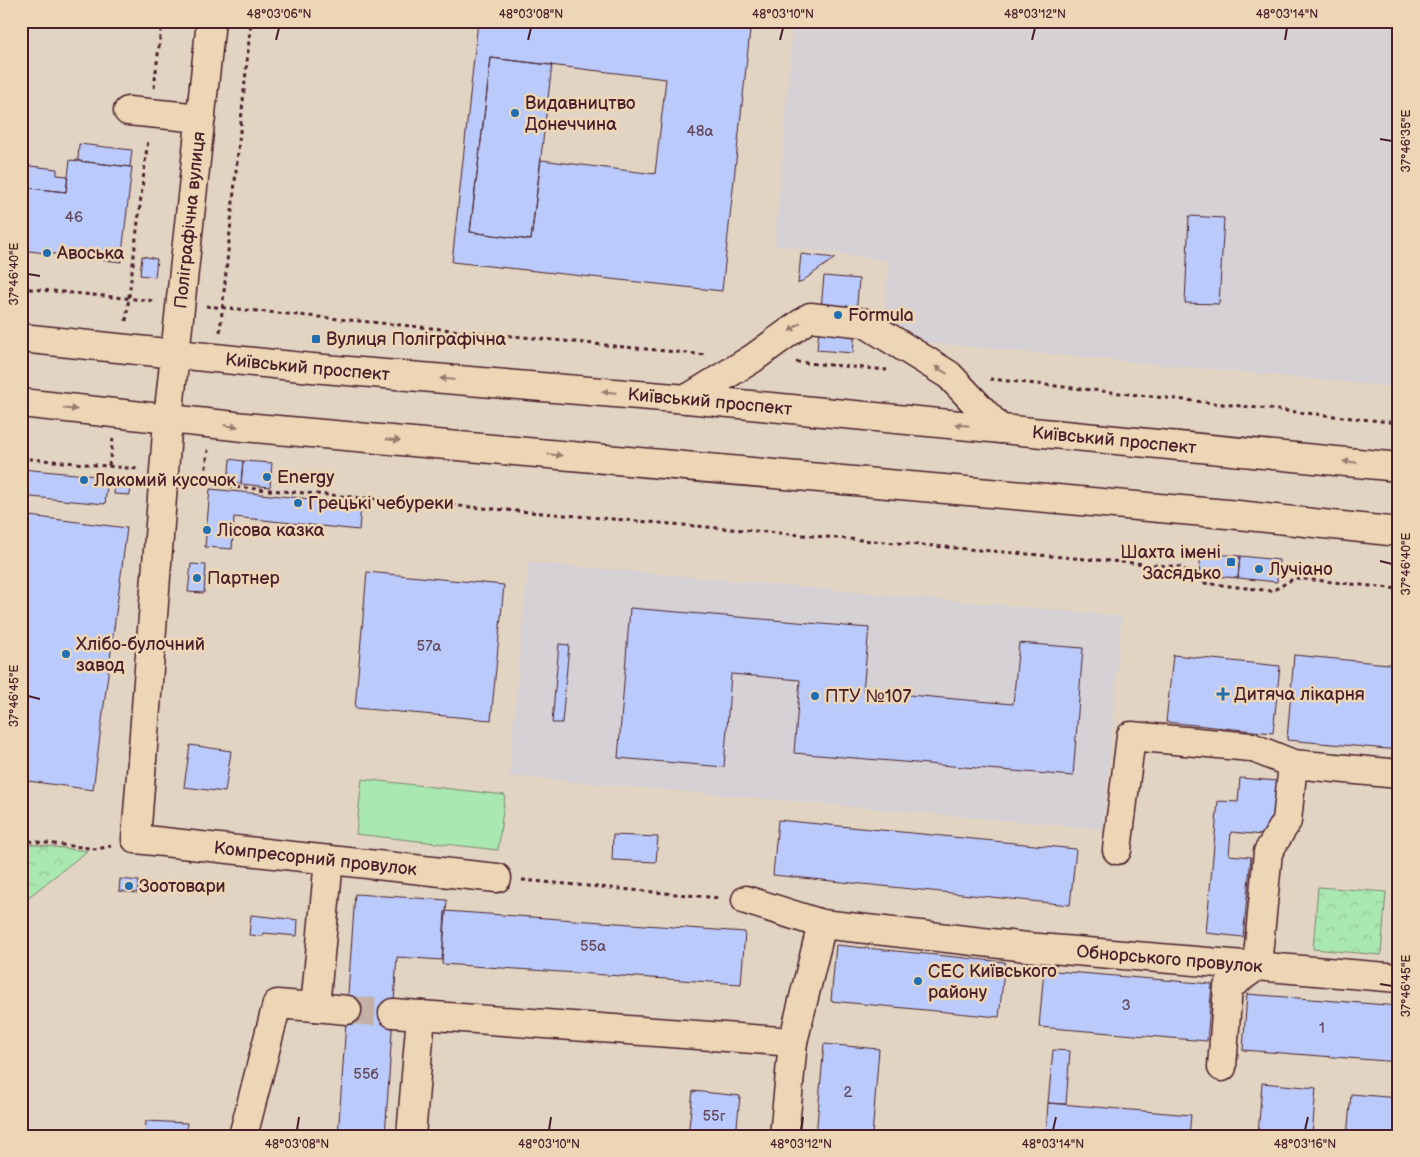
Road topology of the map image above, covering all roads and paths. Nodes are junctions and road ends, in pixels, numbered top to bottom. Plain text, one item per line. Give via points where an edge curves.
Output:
1 (162, 21) edge
2 (211, 21) edge
3 (140, 112) junction
4 (201, 118) junction
5 (21, 338) edge
6 (123, 348) junction
7 (176, 353) junction
8 (687, 399) junction
9 (21, 403) edge
10 (116, 414) junction
11 (168, 419) junction
12 (1000, 429) junction
13 (21, 458) edge
14 (109, 466) junction
15 (1399, 467) edge
16 (164, 472) junction
17 (1399, 532) edge
18 (1399, 589) edge
19 (1294, 764) junction
20 (1399, 774) edge
21 (136, 839) junction
22 (21, 840) edge
23 (1117, 850) dead end
24 (329, 860) junction
25 (496, 878) joint
26 (746, 900) joint
27 (822, 924) junction
28 (1257, 966) junction
29 (1399, 978) edge
30 (315, 1007) junction
31 (347, 1010) tunnel mouth
32 (393, 1013) tunnel mouth
33 (421, 1015) junction
34 (792, 1042) junction
35 (1222, 1067) dead end
36 (243, 1136) edge
37 (411, 1136) edge
38 (784, 1136) edge

1 - 3 path
2 - 4 main road, Поліграфічна вулиця
3 - 4 main road
3 - 6 path
4 - 7 main road, Поліграфічна вулиця
5 - 6 main road, Київський проспект
6 - 7 main road, Київський проспект
8 -> 7 main road, Київський проспект via 312,368
7 - 11 main road, Поліграфічна вулиця
12 -> 8 main road, Київський проспект
12 -> 8 main road via 949,375 865,323 810,317 752,359
9 -> 10 main road
10 - 11 main road
10 - 14 path
11 - 16 main road, Поліграфічна вулиця
11 -> 17 main road
15 -> 12 main road, Київський проспект
13 - 14 path
14 - 16 path
16 - 18 path via 205,476 222,486 1181,567 1204,583 1272,590 1295,578
16 - 21 main road, Поліграфічна вулиця
19 - 20 main road
19 - 23 main road via 1250,746 1131,736
19 - 28 main road via 1287,821 1268,852
21 - 22 path via 97,850
21 - 24 main road, Компресорний провулок
24 - 25 main road, Компресорний провулок
24 - 30 main road
25 - 26 path
26 - 27 main road, Обнорського провулок
27 - 28 main road, Обнорського провулок via 1027,947
27 - 34 main road
28 - 29 main road, Обнорського провулок
28 - 35 main road via 1228,987
30 - 31 main road
30 - 36 main road via 277,1004
32 - 33 main road
33 - 34 main road
33 - 37 main road
34 - 38 main road

